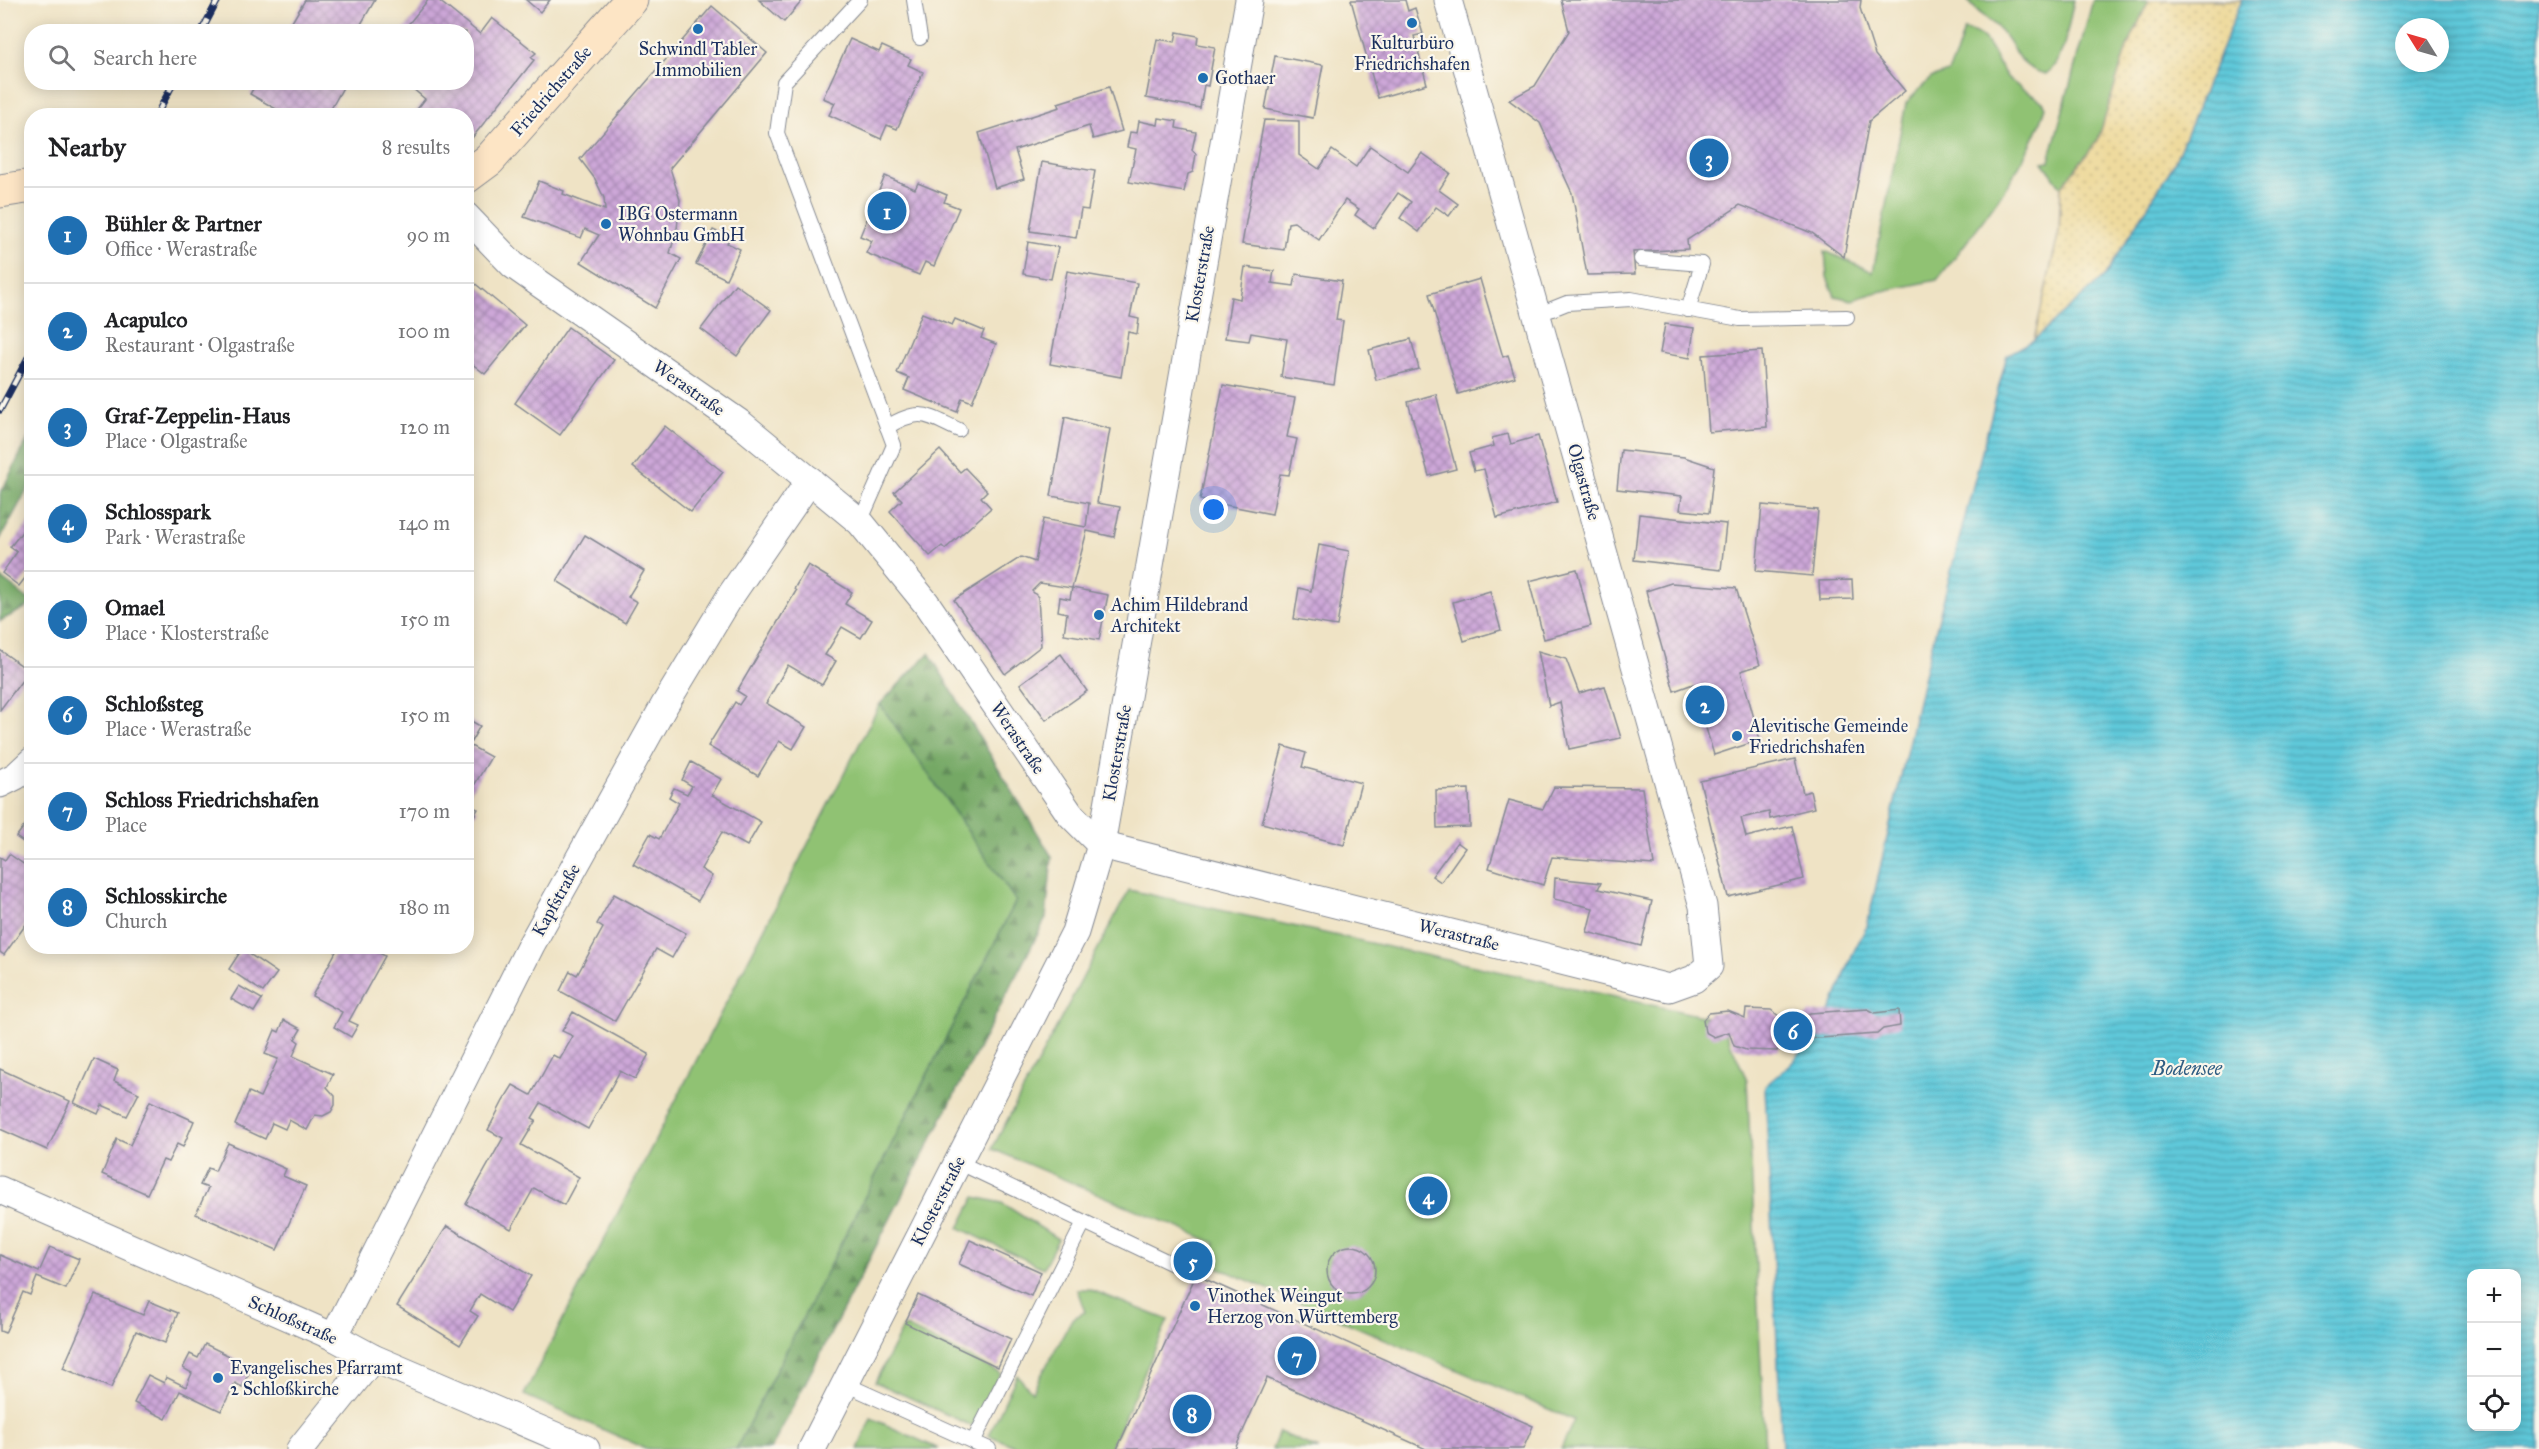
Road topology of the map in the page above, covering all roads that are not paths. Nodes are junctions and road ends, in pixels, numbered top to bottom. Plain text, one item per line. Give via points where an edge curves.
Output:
1 (631, 0) edge
2 (860, 0) edge
3 (914, 0) edge
4 (1249, 0) edge
5 (1449, 0) edge
6 (920, 38) dead end
7 (474, 171) edge
8 (474, 224) edge
9 (1641, 259) dead end
10 (1688, 310) junction
11 (1537, 315) junction
12 (1847, 317) dead end
13 (887, 427) junction
14 (959, 430) dead end
15 (810, 480) junction
16 (860, 522) junction
17 (24, 769) edge
18 (0, 784) edge
19 (1101, 845) junction
20 (1709, 966) joint
21 (958, 1162) junction
22 (0, 1190) edge
23 (1083, 1222) junction
24 (1179, 1267) dead end
25 (334, 1337) junction
26 (373, 1358) junction
27 (845, 1384) junction
28 (973, 1442) junction
29 (300, 1449) edge
30 (586, 1449) edge
31 (812, 1449) edge
32 (989, 1449) edge

1 - 7 main road, Friedrichstraße via 489,160
2 - 13 lane via 784,82 777,133
3 - 6 lane
4 - 19 street, Klosterstraße
5 - 11 street, Olgastraße
8 - 15 street, Werastraße via 513,265 741,424
9 - 10 lane via 1702,264
10 - 11 lane via 1630,300 1567,303
10 - 12 lane via 1740,319
11 - 20 street, Olgastraße via 1703,906
13 - 14 lane via 906,416 924,414
13 - 16 lane via 894,445
15 - 16 street, Werastraße
15 - 25 street, Kapfstraße via 731,595 653,725 531,945
16 - 19 street, Werastraße via 926,603 1070,814
17 - 18 street
19 - 20 street, Werastraße via 1669,988 1694,979
19 - 21 street, Klosterstraße via 1071,939
21 - 23 lane
21 - 27 street, Klosterstraße
22 - 25 street, Schloßstraße
23 - 24 lane
23 - 28 lane
25 - 26 street, Schloßstraße
26 - 29 street
26 - 30 street, Schloßstraße
27 - 28 lane
27 - 31 street, Klosterstraße
28 - 32 lane

